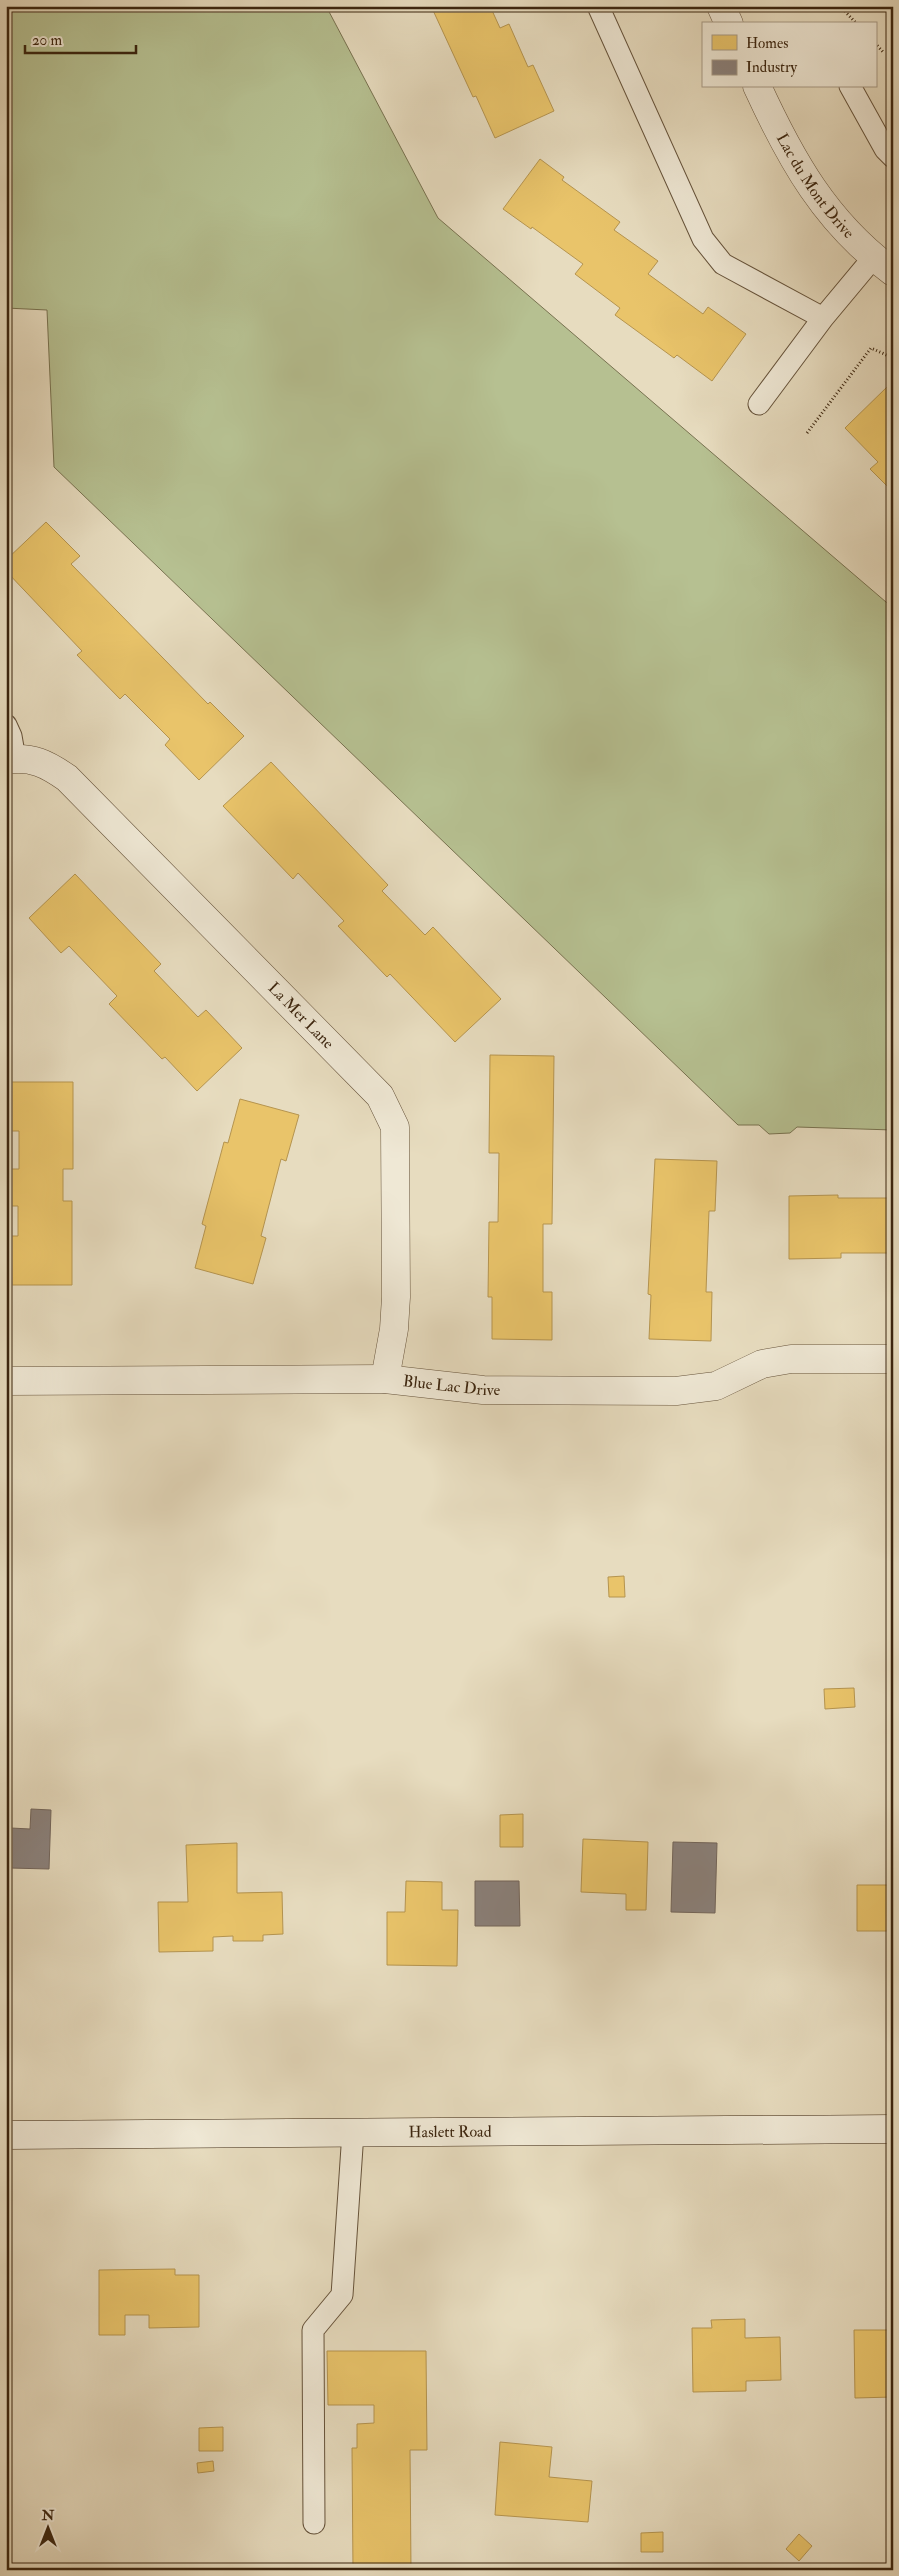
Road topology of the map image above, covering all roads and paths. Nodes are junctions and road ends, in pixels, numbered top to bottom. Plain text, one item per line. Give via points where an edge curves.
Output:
1 (598, 6) edge
2 (721, 6) edge
3 (840, 6) edge
4 (728, 22) edge
5 (855, 22) edge
6 (876, 44) edge
7 (883, 52) dead end
8 (758, 88) edge
9 (851, 88) edge
10 (893, 157) edge
11 (883, 265) edge
12 (823, 318) junction
13 (893, 358) edge
14 (759, 404) dead end
15 (807, 433) dead end
16 (6, 725) edge
17 (11, 759) edge
18 (893, 1359) edge
19 (385, 1379) junction
20 (6, 1381) edge
21 (893, 2129) edge
22 (353, 2132) junction
23 (6, 2135) edge
24 (314, 2523) dead end

1 - 12 lane via 703,239 722,264
2 - 4 street
3 - 5 path
6 - 7 path
8 - 11 street, Lac du Mont Drive via 803,178 835,220
9 - 10 lane via 885,149
11 - 12 lane
12 - 14 lane
13 - 15 path via 871,348
16 - 17 lane via 11,736
17 - 19 street, La Mer Lane via 44,762 67,778 380,1096 395,1127 396,1297
18 - 19 street, Blue Lac Drive via 791,1359 762,1364 716,1386 676,1391 483,1390
19 - 20 street, Blue Lac Drive
21 - 22 street, Haslett Road
22 - 23 street, Haslett Road
22 - 24 lane via 342,2295 313,2330

